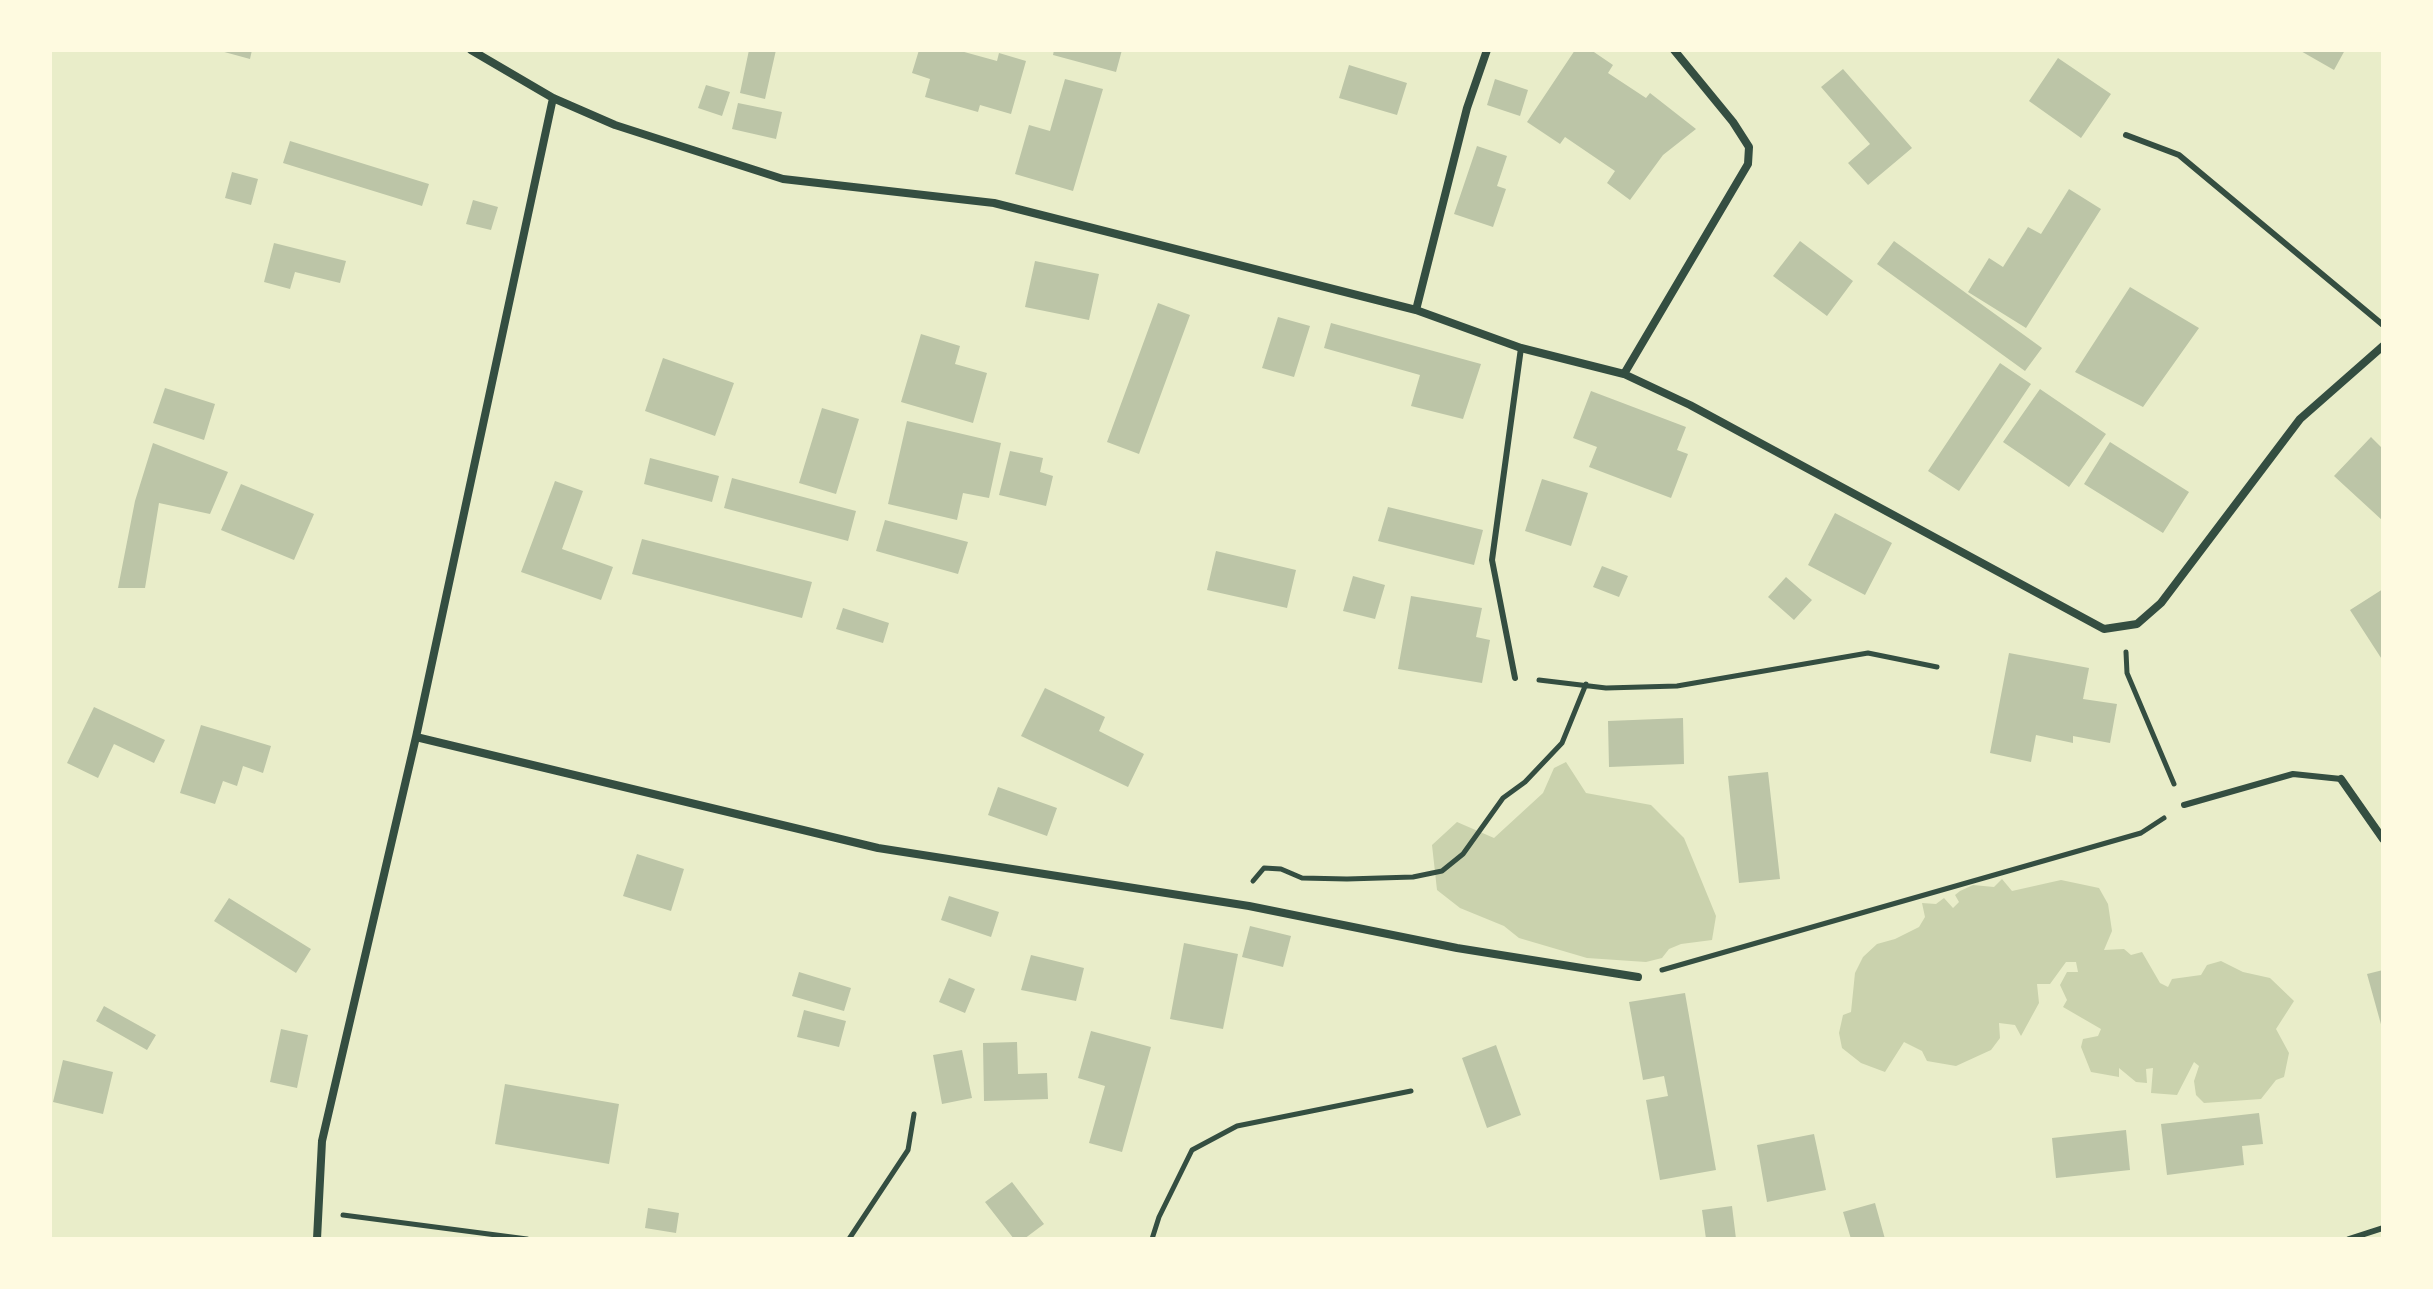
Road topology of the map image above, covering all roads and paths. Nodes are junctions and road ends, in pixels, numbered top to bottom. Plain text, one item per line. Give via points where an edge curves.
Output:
1 (471, 50) edge
2 (1487, 50) edge
3 (1674, 50) edge
4 (553, 98) junction
5 (2126, 135) dead end
6 (1416, 310) junction
7 (2383, 325) edge
8 (2383, 346) edge
9 (1521, 348) junction
10 (1624, 374) junction
11 (2125, 626) junction
12 (1937, 667) dead end
13 (1515, 678) joint
14 (1586, 684) junction
15 (416, 737) junction
16 (2341, 779) joint
17 (2184, 805) junction
18 (2383, 839) edge
19 (1241, 882) dead end
20 (1638, 977) joint
21 (1411, 1091) dead end
22 (914, 1114) dead end
23 (318, 1212) junction
24 (2383, 1228) edge
25 (317, 1239) edge
26 (527, 1239) edge
27 (849, 1239) edge
28 (1152, 1239) edge
29 (2349, 1239) edge

1 - 4 street
2 - 6 street via 1467,108
3 - 10 street via 1733,122 1749,147 1748,164
4 - 6 street via 615,125 783,179 994,203
4 - 15 street
5 - 7 lane via 2179,155
6 - 9 street
8 - 11 street via 2300,419 2161,603 2137,624
9 - 10 street
9 - 13 lane via 1492,560
10 - 11 street via 2104,629
11 - 17 path via 2127,673
12 - 14 path via 1868,653 1677,686
13 - 14 path
14 - 19 path via 1562,743 1503,798 1463,854 1442,871 1347,879 1302,878 1264,868 1255,881
15 - 20 street via 878,848 1249,906
15 - 23 street via 322,1141
16 - 17 lane via 2293,774
16 - 18 street
17 - 20 path via 2141,833
21 - 28 path via 1237,1126 1192,1150
22 - 27 path via 908,1150
23 - 25 street
23 - 26 path
24 - 29 lane

